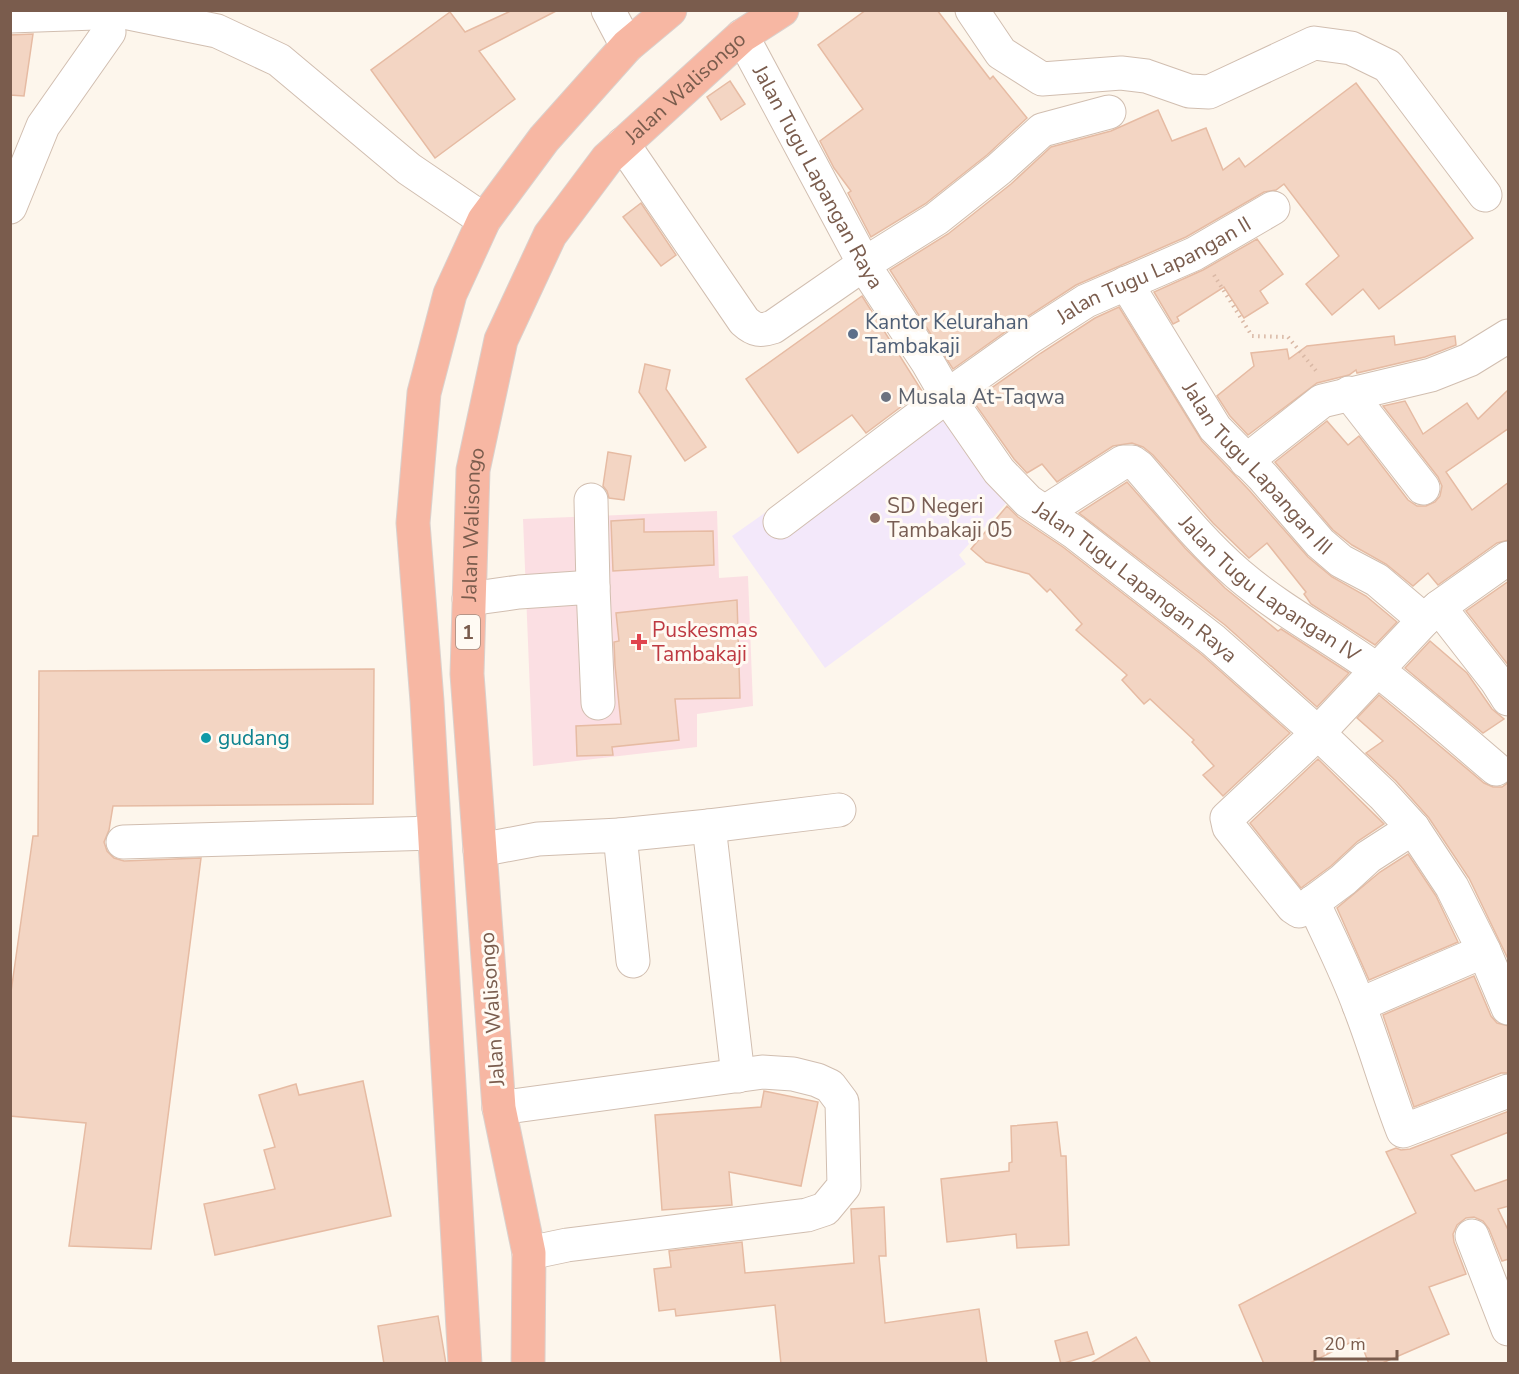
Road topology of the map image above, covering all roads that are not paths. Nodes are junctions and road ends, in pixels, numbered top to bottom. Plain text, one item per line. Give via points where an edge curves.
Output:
1 (608, 10) edge
2 (670, 10) edge
3 (782, 10) edge
4 (972, 10) edge
5 (10, 16) edge
6 (219, 21) edge
7 (109, 32) dead end
8 (742, 36) junction
9 (627, 46) junction
10 (1109, 112) dead end
11 (623, 144) junction
12 (1485, 195) dead end
13 (10, 207) edge
14 (1273, 208) dead end
15 (484, 220) junction
16 (864, 264) junction
17 (1126, 283) junction
18 (1509, 336) edge
19 (1343, 395) junction
20 (947, 396) junction
21 (1246, 461) junction
22 (1423, 488) dead end
23 (591, 500) dead end
24 (1045, 512) junction
25 (780, 522) dead end
26 (1509, 558) edge
27 (593, 587) junction
28 (470, 599) junction
29 (1432, 614) junction
30 (1376, 669) junction
31 (1509, 699) edge
32 (598, 704) dead end
33 (1318, 733) junction
34 (1496, 770) dead end
35 (839, 810) dead end
36 (709, 826) junction
37 (1413, 828) junction
38 (434, 833) junction
39 (620, 835) junction
40 (123, 842) dead end
41 (480, 850) junction
42 (1313, 902) junction
43 (1485, 951) junction
44 (633, 961) dead end
45 (1359, 1005) junction
46 (1509, 1008) edge
47 (738, 1076) junction
48 (1509, 1091) edge
49 (500, 1108) junction
50 (1472, 1236) dead end
51 (529, 1252) junction
52 (1509, 1329) edge
53 (465, 1364) edge
54 (528, 1364) edge

1 - 9 street
2 - 9 highway
3 - 8 highway, Jalan Walisongo / 1
4 - 12 street via 1001,53 1042,79 1121,73 1146,76 1189,91 1209,92 1314,43 1351,48 1388,66
5 - 6 street via 124,12
6 - 15 street via 279,60 409,169
7 - 13 street via 43,126
8 - 11 highway, Jalan Walisongo / 1
8 - 16 street, Jalan Tugu Lapangan Raya
9 - 15 highway via 544,140
10 - 16 street via 1042,130 936,219
11 - 16 street via 752,328 761,331 773,327
11 - 28 highway, Jalan Walisongo / 1 via 607,159 550,235 501,340 473,470
14 - 17 street, Jalan Tugu Lapangan II via 1199,251
15 - 38 highway via 450,294 424,393 413,523
16 - 20 street, Jalan Tugu Lapangan Raya
17 - 20 street, Jalan Tugu Lapangan II via 1086,301
17 - 21 street, Jalan Tugu Lapangan III via 1215,428
18 - 19 street via 1469,360 1431,375
19 - 21 street via 1322,401
19 - 22 street
20 - 24 street, Jalan Tugu Lapangan Raya via 999,471 1028,501
20 - 25 street, Jalan Tugu Lapangan II
21 - 29 street, Jalan Tugu Lapangan III via 1333,555
23 - 27 street
24 - 30 street, Jalan Tugu Lapangan IV via 1123,462 1131,462 1238,573
24 - 33 street, Jalan Tugu Lapangan Raya via 1213,640
26 - 29 street
27 - 28 street
27 - 32 street
28 - 41 highway, Jalan Walisongo / 1 via 467,674
29 - 30 street
29 - 31 street, Jalan Tugu Lapangan III via 1496,680
30 - 33 street
30 - 34 street, Jalan Tugu Lapangan IV
33 - 37 street, Jalan Tugu Lapangan Raya
33 - 42 street via 1227,818 1228,827 1296,910
35 - 36 street
36 - 39 street
36 - 47 street
37 - 42 street via 1368,857
37 - 43 street, Jalan Tugu Lapangan Raya via 1452,886
38 - 40 street
38 - 53 highway
39 - 41 street via 538,839
39 - 44 street
41 - 49 highway, Jalan Walisongo / 1
42 - 45 street
43 - 45 street
43 - 46 street, Jalan Tugu Lapangan Raya
45 - 48 street via 1403,1131
47 - 49 street
47 - 51 street via 762,1072 817,1080 830,1086 842,1102 844,1186 825,1209 807,1215
49 - 51 highway, Jalan Walisongo / 1
50 - 52 street
51 - 54 highway, Jalan Walisongo / 1

